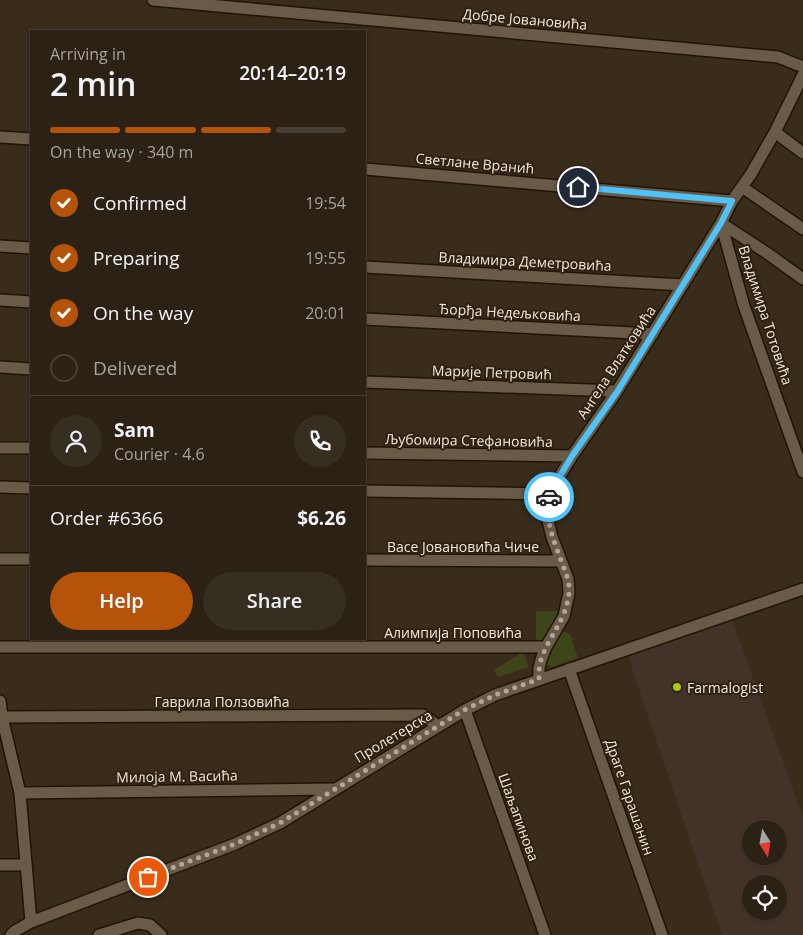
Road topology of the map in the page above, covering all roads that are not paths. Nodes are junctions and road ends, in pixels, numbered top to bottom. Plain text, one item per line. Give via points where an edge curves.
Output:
1 (153, 0) edge
2 (803, 66) edge
3 (803, 75) edge
4 (775, 132) junction
5 (0, 137) edge
6 (30, 139) edge
7 (803, 153) edge
8 (366, 168) edge
9 (742, 187) junction
10 (732, 201) junction
11 (721, 223) junction
12 (803, 229) edge
13 (0, 246) edge
14 (30, 248) edge
15 (366, 267) edge
16 (803, 279) edge
17 (683, 284) junction
18 (0, 300) edge
19 (30, 302) edge
20 (366, 319) edge
21 (653, 334) junction
22 (0, 367) edge
23 (30, 369) edge
24 (366, 382) edge
25 (617, 392) junction
26 (0, 448) edge
27 (30, 448) edge
28 (366, 453) edge
29 (572, 456) junction
30 (803, 472) edge
31 (0, 487) edge
32 (30, 488) edge
33 (366, 492) edge
34 (549, 494) junction
35 (0, 559) edge
36 (30, 560) edge
37 (366, 560) edge
38 (561, 561) junction
39 (803, 589) edge
40 (0, 647) edge
41 (546, 647) junction
42 (569, 669) junction
43 (539, 679) junction
44 (0, 701) edge
45 (464, 710) junction
46 (2, 716) junction
47 (438, 726) junction
48 (334, 789) junction
49 (20, 793) junction
50 (0, 865) edge
51 (26, 865) junction
52 (31, 922) junction
53 (11, 935) edge
54 (99, 935) edge
55 (161, 935) edge
56 (545, 935) edge
57 (662, 935) edge

1 - 2 street, Добре Јовановића via 778,57
3 - 4 street, Ангела Влатковића
4 - 7 street
4 - 9 street, Ангела Влатковића
5 - 6 street
8 - 10 street, Светлане Вранић
9 - 10 street, Ангела Влатковића
9 - 12 street
10 - 11 street, Ангела Влатковића
11 - 16 street
11 - 17 street, Ангела Влатковића
11 - 30 street, Владимира Тотовића via 744,306
13 - 14 street
15 - 17 street, Владимира Деметровића
17 - 21 street, Ангела Влатковића
18 - 19 street
20 - 21 street, Ђорђа Недељковића
21 - 25 street, Ангела Влатковића
22 - 23 street
24 - 25 street, Марије Петровић
25 - 29 street, Ангела Влатковића
26 - 27 street
28 - 29 street, Љубомира Стефановића
29 - 34 street, Ангела Влатковића
31 - 32 street
33 - 34 street
34 - 38 street, Ангела Влатковића via 548,521
35 - 36 street
37 - 38 street, Васе Јовановића Чиче
38 - 41 street, Ангела Влатковића via 569,593 564,616
39 - 42 street, Пролетерска
40 - 41 street, Алимпија Поповића
41 - 43 street, Ангела Влатковића
42 - 43 street, Пролетерска
42 - 57 street, Драге Гарашанин
43 - 45 street, Пролетерска
44 - 46 street
45 - 47 street, Пролетерска
45 - 56 street, Шаљапинова
46 - 47 street, Гаврила Ползовића via 423,715
46 - 49 street
47 - 48 street, Пролетерска
48 - 49 street, Милоја М. Васића
48 - 52 street, Пролетерска via 258,834
49 - 51 street
50 - 51 street
51 - 52 street
52 - 53 street, Пролетерска
54 - 55 street via 138,923 150,924

